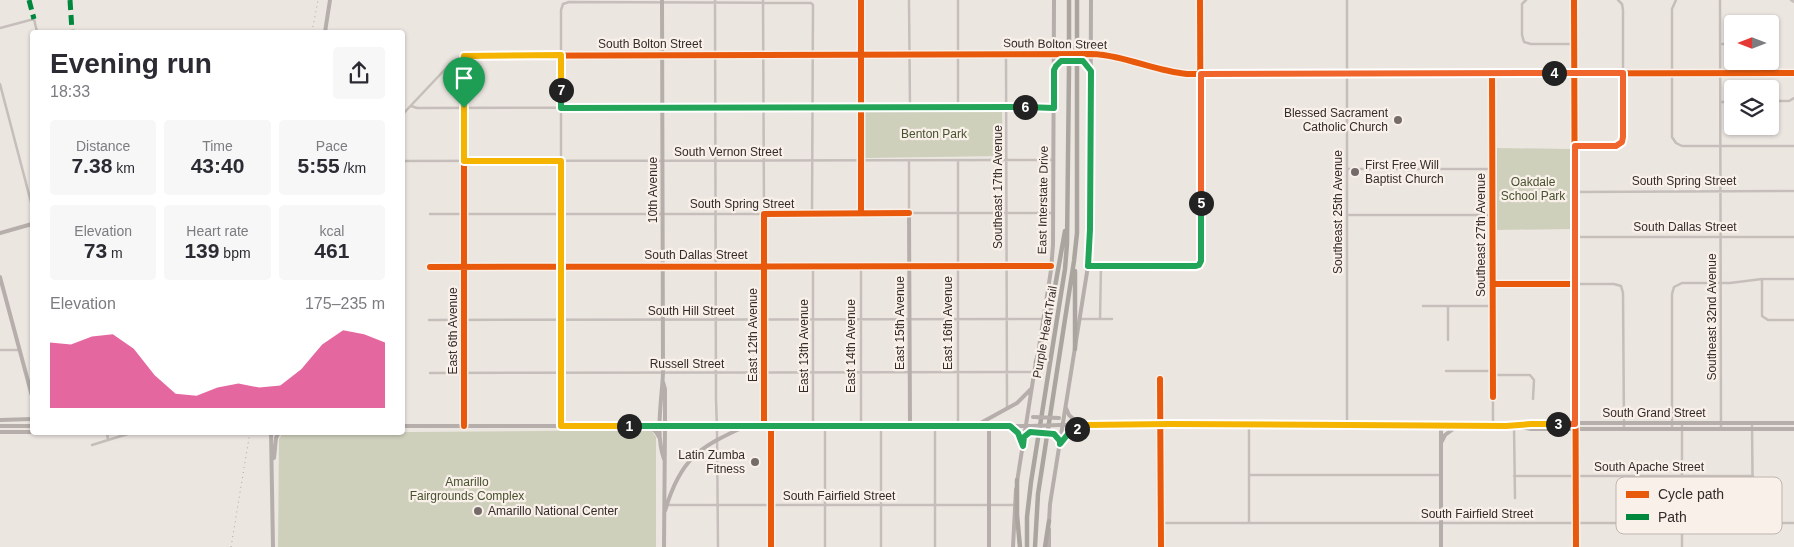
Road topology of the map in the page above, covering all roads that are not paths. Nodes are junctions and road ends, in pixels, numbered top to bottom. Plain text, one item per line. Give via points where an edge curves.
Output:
1 (330, 0) edge
2 (861, 0) edge
3 (910, 0) edge
4 (958, 0) edge
5 (1054, 0) edge
6 (1069, 0) edge
7 (1077, 0) edge
8 (1091, 0) edge
9 (1200, 0) edge
10 (1347, 0) edge
11 (1574, 0) edge
12 (1619, 0) edge
13 (1720, 0) edge
14 (662, 1) edge
15 (715, 1) edge
16 (763, 1) edge
17 (1525, 1) edge
18 (1675, 1) edge
19 (0, 28) edge
20 (37, 30) edge
21 (325, 30) edge
22 (1054, 39) junction
23 (1091, 39) junction
24 (1574, 44) junction
25 (1720, 44) junction
26 (1724, 44) edge
27 (958, 54) junction
28 (1006, 54) junction
29 (1054, 54) junction
30 (1091, 54) junction
31 (561, 55) junction
32 (662, 55) junction
33 (715, 55) junction
34 (764, 55) junction
35 (812, 55) junction
36 (861, 55) junction
37 (910, 55) junction
38 (464, 56) junction
39 (1054, 70) junction
40 (1091, 71) junction
41 (1720, 72) junction
42 (1348, 73) junction
43 (1492, 73) junction
44 (1574, 73) junction
45 (1623, 73) junction
46 (1672, 73) junction
47 (1794, 73) edge
48 (1201, 74) junction
49 (0, 84) edge
50 (1794, 99) edge
51 (1779, 101) edge
52 (1720, 102) junction
53 (1724, 102) edge
54 (411, 106) junction
55 (958, 107) junction
56 (1006, 107) junction
57 (464, 108) junction
58 (561, 108) junction
59 (662, 108) junction
60 (715, 108) junction
61 (764, 108) junction
62 (813, 108) junction
63 (861, 108) junction
64 (910, 108) junction
65 (1054, 108) junction
66 (405, 112) edge
67 (1575, 146) junction
68 (1721, 146) junction
69 (1794, 146) edge
70 (861, 160) junction
71 (909, 160) junction
72 (958, 160) junction
73 (1006, 160) junction
74 (1054, 160) junction
75 (405, 161) edge
76 (464, 161) junction
77 (561, 161) junction
78 (662, 161) junction
79 (716, 161) junction
80 (764, 161) junction
81 (813, 161) junction
82 (1346, 169) junction
83 (1492, 169) junction
84 (1721, 191) junction
85 (1575, 192) junction
86 (1794, 192) edge
87 (30, 198) edge
88 (1068, 204) junction
89 (909, 213) junction
90 (1006, 213) junction
91 (1054, 213) junction
92 (430, 214) dead end
93 (464, 214) junction
94 (561, 214) junction
95 (663, 214) junction
96 (716, 214) junction
97 (764, 214) junction
98 (812, 214) junction
99 (861, 214) junction
100 (958, 214) junction
101 (1347, 215) junction
102 (1492, 215) junction
103 (30, 225) edge
104 (0, 233) edge
105 (1721, 237) junction
106 (1794, 237) edge
107 (1575, 238) junction
108 (1075, 250) junction
109 (561, 266) junction
110 (910, 266) junction
111 (958, 266) junction
112 (1006, 266) junction
113 (1051, 266) junction
114 (1088, 266) junction
115 (1101, 266) junction
116 (430, 267) dead end
117 (464, 267) junction
118 (662, 267) junction
119 (716, 267) junction
120 (764, 267) junction
121 (813, 267) junction
122 (861, 267) junction
123 (0, 277) edge
124 (1794, 278) edge
125 (1762, 279) junction
126 (1493, 284) junction
127 (1575, 284) junction
128 (1721, 284) junction
129 (1423, 306) dead end
130 (1448, 306) junction
131 (1493, 306) junction
132 (1043, 319) junction
133 (1080, 319) junction
134 (1100, 319) junction
135 (1112, 319) dead end
136 (430, 320) dead end
137 (464, 320) junction
138 (561, 320) junction
139 (662, 320) junction
140 (716, 320) junction
141 (764, 320) junction
142 (813, 320) junction
143 (861, 320) junction
144 (909, 320) junction
145 (958, 320) junction
146 (1007, 320) junction
147 (1794, 320) edge
148 (1448, 340) dead end
149 (1075, 349) junction
150 (0, 350) edge
151 (19, 350) junction
152 (1036, 362) junction
153 (1446, 371) dead end
154 (764, 372) junction
155 (812, 372) junction
156 (861, 372) junction
157 (958, 372) junction
158 (1035, 372) junction
159 (430, 373) dead end
160 (464, 373) junction
161 (561, 373) junction
162 (663, 373) junction
163 (716, 373) junction
164 (910, 373) junction
165 (1007, 373) junction
166 (1493, 373) junction
167 (1160, 379) dead end
168 (1032, 387) junction
169 (30, 389) edge
170 (1533, 399) dead end
171 (1066, 406) junction
172 (1029, 408) junction
173 (1007, 410) junction
174 (1065, 414) junction
175 (30, 416) edge
176 (26, 419) junction
177 (0, 420) edge
178 (30, 420) edge
179 (1624, 423) junction
180 (1752, 423) junction
181 (1794, 423) edge
182 (1161, 424) junction
183 (1248, 424) junction
184 (1061, 425) junction
185 (1080, 425) junction
186 (1085, 425) junction
187 (1347, 425) junction
188 (0, 426) edge
189 (30, 426) edge
190 (405, 426) edge
191 (464, 426) junction
192 (561, 426) junction
193 (649, 426) junction
194 (663, 426) junction
195 (717, 426) junction
196 (747, 426) junction
197 (764, 426) junction
198 (771, 426) junction
199 (813, 426) junction
200 (825, 426) junction
201 (861, 426) junction
202 (881, 426) junction
203 (910, 426) junction
204 (935, 426) junction
205 (958, 426) junction
206 (975, 426) junction
207 (989, 426) junction
208 (1010, 426) junction
209 (1028, 426) junction
210 (1441, 426) junction
211 (1458, 426) junction
212 (1493, 426) junction
213 (1514, 426) junction
214 (1576, 426) junction
215 (1672, 426) junction
216 (1682, 426) junction
217 (1721, 426) junction
218 (1624, 429) junction
219 (1752, 429) junction
220 (1794, 429) edge
221 (0, 432) edge
222 (30, 432) edge
223 (107, 435) edge
224 (124, 435) edge
225 (271, 435) edge
226 (277, 435) edge
227 (1024, 437) junction
228 (718, 439) junction
229 (108, 440) junction
230 (661, 443) junction
231 (1060, 443) junction
232 (1441, 443) junction
233 (92, 445) dead end
234 (1023, 446) junction
235 (664, 459) junction
236 (272, 463) junction
237 (1249, 475) junction
238 (1441, 475) junction
239 (1514, 476) junction
240 (1576, 476) junction
241 (1682, 476) junction
242 (1753, 476) joint
243 (1018, 480) junction
244 (676, 481) junction
245 (664, 486) junction
246 (1515, 498) dead end
247 (665, 505) junction
248 (718, 505) junction
249 (771, 505) junction
250 (825, 505) junction
251 (881, 505) junction
252 (935, 505) junction
253 (989, 505) junction
254 (1014, 505) junction
255 (1050, 521) junction
256 (1161, 523) junction
257 (1249, 523) junction
258 (1441, 523) junction
259 (1576, 523) junction
260 (1616, 523) edge
261 (1682, 534) edge
262 (273, 547) edge
263 (664, 547) edge
264 (718, 547) edge
265 (771, 547) edge
266 (825, 547) edge
267 (881, 547) edge
268 (935, 547) edge
269 (989, 547) edge
270 (1014, 547) edge
271 (1020, 547) edge
272 (1027, 547) edge
273 (1035, 547) edge
274 (1045, 547) edge
275 (1050, 547) edge
276 (1161, 547) edge
277 (1441, 547) edge
278 (1576, 547) edge
279 (1682, 547) edge

1 - 21 main road
2 - 36 main road
3 - 37 street
4 - 27 street
5 - 22 main road, East Interstate Drive
6 - 88 highway, Purple Heart Trail, bridge
7 - 108 highway, Purple Heart Trail, bridge
8 - 23 main road
9 - 48 main road
10 - 42 street, Southeast 25th Avenue
11 - 24 main road
12 - 45 street via 1623,7
13 - 25 street, Southeast 32nd Avenue
14 - 15 street
14 - 31 street via 563,4
14 - 32 main road, 10th Avenue
15 - 16 street
15 - 33 street
16 - 34 street, East 12th Avenue
16 - 35 street via 813,5
17 - 24 street via 1522,8 1524,42
18 - 46 street via 1672,9
19 - 20 street via 34,19
22 - 23 main road via 1061,47 1083,48
22 - 29 main road, East Interstate Drive
23 - 30 main road
24 - 44 main road
25 - 26 street
25 - 41 street, Southeast 32nd Avenue
27 - 28 main road, South Bolton Street
27 - 37 main road, South Bolton Street
27 - 55 street
28 - 29 main road, South Bolton Street
28 - 56 street, Southeast 17th Avenue
29 - 30 main road, South Bolton Street
29 - 39 main road, East Interstate Drive
30 - 40 main road
30 - 48 main road, South Bolton Street via 1120,57 1176,73
31 - 32 main road, South Bolton Street
31 - 38 main road, South Bolton Street
31 - 58 street
32 - 33 main road, South Bolton Street
32 - 59 main road, 10th Avenue
33 - 34 main road, South Bolton Street
33 - 60 street
34 - 35 main road, South Bolton Street
34 - 61 street, East 12th Avenue
35 - 36 main road, South Bolton Street
35 - 62 street
36 - 37 main road, South Bolton Street
36 - 63 main road
37 - 64 street
38 - 54 street via 451,63
38 - 57 main road, East 6th Avenue
39 - 40 main road via 1061,61 1083,61
39 - 65 main road, East Interstate Drive
40 - 114 main road
41 - 46 main road, South Bolton Street
41 - 47 main road, South Bolton Street
41 - 52 street, Southeast 32nd Avenue
42 - 43 main road, South Bolton Street
42 - 48 main road, South Bolton Street
42 - 82 street, Southeast 25th Avenue
43 - 44 main road, South Bolton Street
43 - 83 street, Southeast 27th Avenue
44 - 45 main road, South Bolton Street
44 - 67 main road
45 - 46 main road, South Bolton Street
45 - 67 street via 1623,137 1620,144
46 - 68 street via 1672,137 1676,144
48 - 115 main road via 1199,265
49 - 87 street
50 - 51 street
52 - 53 street
52 - 68 street, Southeast 32nd Avenue
54 - 57 street
54 - 66 street
55 - 56 street
55 - 64 street
56 - 65 street
56 - 73 street, Southeast 17th Avenue
57 - 58 street
57 - 76 main road, East 6th Avenue
58 - 59 street
58 - 77 street
59 - 60 street
59 - 78 main road, 10th Avenue
60 - 61 street
60 - 79 street
61 - 62 street
61 - 80 street, East 12th Avenue
62 - 63 street
62 - 81 street
63 - 64 street
63 - 70 main road
65 - 74 main road, East Interstate Drive
67 - 85 main road
68 - 69 street
68 - 84 street, Southeast 32nd Avenue
70 - 71 street, South Vernon Street
70 - 81 street, South Vernon Street
70 - 99 main road
71 - 72 street, South Vernon Street
71 - 89 street, East 15th Avenue
72 - 73 street, South Vernon Street
72 - 100 street, East 16th Avenue
73 - 74 street, South Vernon Street
73 - 90 street, Southeast 17th Avenue
74 - 91 main road, East Interstate Drive
75 - 76 street, South Vernon Street
76 - 77 street, South Vernon Street
76 - 93 main road, East 6th Avenue
77 - 78 street, South Vernon Street
77 - 94 street
78 - 79 street, South Vernon Street
78 - 95 main road, 10th Avenue
79 - 80 street, South Vernon Street
79 - 96 street
80 - 81 street, South Vernon Street
80 - 97 street, East 12th Avenue
81 - 98 street
82 - 83 street
82 - 101 street, Southeast 25th Avenue
83 - 102 street, Southeast 27th Avenue
84 - 85 street, South Spring Street
84 - 86 street, South Spring Street
84 - 105 street, Southeast 32nd Avenue
85 - 107 main road
88 - 152 highway via 1052,309
88 - 272 highway, Purple Heart Trail via 1065,269 1031,482
89 - 99 main road, South Spring Street
89 - 100 street, South Spring Street
89 - 110 main road, East 15th Avenue
90 - 91 street, South Spring Street
90 - 100 street, South Spring Street
90 - 112 street, Southeast 17th Avenue
91 - 113 main road, East Interstate Drive
92 - 93 street, South Spring Street
93 - 94 street, South Spring Street
93 - 117 main road, East 6th Avenue
94 - 95 street, South Spring Street
94 - 109 street
95 - 96 street, South Spring Street
95 - 118 main road, 10th Avenue
96 - 97 street, South Spring Street
96 - 119 street
97 - 98 main road, South Spring Street
97 - 120 main road, East 12th Avenue
98 - 99 main road, South Spring Street
100 - 111 street, East 16th Avenue
101 - 102 street
101 - 187 street, Southeast 25th Avenue
102 - 126 street, Southeast 27th Avenue
103 - 104 main road
105 - 106 street, South Dallas Street
105 - 107 street, South Dallas Street
105 - 128 street, Southeast 32nd Avenue
107 - 127 main road
108 - 149 highway
108 - 273 highway, Purple Heart Trail via 1038,494
109 - 117 main road, South Dallas Street
109 - 118 main road, South Dallas Street
109 - 138 street
110 - 111 main road, South Dallas Street
110 - 122 main road, South Dallas Street
110 - 144 main road, East 15th Avenue
111 - 112 main road, South Dallas Street
111 - 145 street, East 16th Avenue
112 - 113 main road, South Dallas Street
112 - 146 street, Southeast 17th Avenue
113 - 132 main road, East Interstate Drive
114 - 115 main road
114 - 133 main road
115 - 134 street
116 - 117 main road, South Dallas Street
117 - 137 main road, East 6th Avenue
118 - 119 main road, South Dallas Street
118 - 139 main road, 10th Avenue
119 - 120 main road, South Dallas Street
119 - 140 street
120 - 121 main road, South Dallas Street
120 - 141 main road, East 12th Avenue
121 - 122 main road, South Dallas Street
121 - 142 street, East 13th Avenue
122 - 143 street, East 14th Avenue
123 - 151 main road
124 - 125 street
125 - 128 street
125 - 147 street via 1762,312 1765,318
126 - 127 street
126 - 131 street, Southeast 27th Avenue
127 - 179 street via 1616,284 1623,293
127 - 214 main road
128 - 215 street via 1682,283 1672,294
128 - 217 street, Southeast 32nd Avenue
129 - 130 street
130 - 131 street
130 - 148 street
131 - 166 street, Southeast 27th Avenue
132 - 146 street, South Hill Street
132 - 152 main road, East Interstate Drive
133 - 134 street
133 - 149 main road
134 - 135 street
136 - 137 street, South Hill Street
137 - 138 street, South Hill Street
137 - 160 main road, East 6th Avenue
138 - 139 street, South Hill Street
138 - 161 street
139 - 140 street, South Hill Street
139 - 162 main road, 10th Avenue
140 - 141 street, South Hill Street
140 - 163 street
141 - 142 street, South Hill Street
141 - 154 main road, East 12th Avenue
142 - 143 street, South Hill Street
142 - 155 street, East 13th Avenue
143 - 144 street, South Hill Street
143 - 156 street, East 14th Avenue
144 - 145 street, South Hill Street
144 - 164 main road, East 15th Avenue
145 - 146 street, South Hill Street
145 - 157 street, East 16th Avenue
146 - 165 street, Southeast 17th Avenue
149 - 171 main road
150 - 151 street
151 - 169 main road
152 - 158 main road, East Interstate Drive
153 - 166 street
154 - 155 street, Russell Street
154 - 163 street, Russell Street
154 - 197 main road, East 12th Avenue
155 - 156 street, Russell Street
155 - 199 street, East 13th Avenue
156 - 164 street, Russell Street
156 - 201 street, East 14th Avenue
157 - 164 street, Russell Street
157 - 165 street, Russell Street
157 - 205 street, East 16th Avenue
158 - 165 street, Russell Street
158 - 168 main road, East Interstate Drive
159 - 160 street, Russell Street
160 - 161 street, Russell Street
160 - 191 main road, East 6th Avenue
161 - 162 street, Russell Street
161 - 192 street
162 - 163 street, Russell Street
162 - 194 main road, 10th Avenue via 660,390
163 - 195 street
164 - 203 main road, East 15th Avenue
165 - 173 street, Southeast 17th Avenue
166 - 170 street via 1530,375 1534,380
166 - 212 street, Southeast 27th Avenue
167 - 182 main road
168 - 172 main road, East Interstate Drive
168 - 173 main road
171 - 174 main road
171 - 185 main road via 1069,415
172 - 174 main road, bridge via 1033,416 1059,418
172 - 209 main road, East Interstate Drive
173 - 206 main road
174 - 184 main road
175 - 176 main road
176 - 177 main road
176 - 178 main road
179 - 214 main road, South Grand Street
179 - 215 main road, South Grand Street
179 - 218 street
180 - 181 main road, South Grand Street
180 - 217 main road, South Grand Street
180 - 219 street
182 - 183 main road, South Grand Street
182 - 186 main road, South Grand Street
182 - 256 main road
183 - 187 main road, South Grand Street
183 - 237 street
184 - 185 main road, South Grand Street
184 - 209 main road, South Grand Street, bridge
184 - 231 main road
185 - 186 main road, South Grand Street
186 - 231 main road via 1068,434
187 - 210 main road, South Grand Street
188 - 189 main road
190 - 191 main road, South Grand Street
191 - 192 main road, South Grand Street
192 - 193 main road, South Grand Street
193 - 194 main road, South Grand Street
193 - 230 main road via 658,434
194 - 195 main road, South Grand Street
194 - 230 main road, 10th Avenue
194 - 235 main road, 10th Avenue
195 - 196 main road, South Grand Street
195 - 228 street
196 - 197 main road, South Grand Street
196 - 228 main road
197 - 198 main road, South Grand Street
198 - 199 main road, South Grand Street
198 - 249 main road
199 - 200 main road, South Grand Street
200 - 201 main road, South Grand Street
200 - 250 street
201 - 202 main road, South Grand Street
202 - 203 main road, South Grand Street
202 - 251 street
203 - 204 main road, South Grand Street
204 - 205 main road, South Grand Street
204 - 252 street
205 - 206 main road, South Grand Street
206 - 207 main road, South Grand Street
207 - 208 main road, South Grand Street
207 - 253 main road
208 - 209 main road, South Grand Street
208 - 234 main road via 1018,433
209 - 227 main road, East Interstate Drive
210 - 211 main road, South Grand Street
210 - 232 main road
211 - 212 main road, South Grand Street
211 - 232 main road via 1445,435
212 - 213 main road, South Grand Street
213 - 214 main road, South Grand Street
213 - 239 street
214 - 218 main road, South Grand Street
214 - 240 main road
215 - 216 main road, South Grand Street
215 - 218 main road, South Grand Street
216 - 217 main road, South Grand Street
216 - 241 street
217 - 219 main road, South Grand Street
219 - 220 main road, South Grand Street
219 - 242 street
221 - 222 main road
223 - 229 street
224 - 229 street
225 - 236 main road
226 - 236 main road
227 - 231 main road, bridge via 1030,432 1051,433
227 - 234 main road, East Interstate Drive
228 - 244 main road via 690,460
228 - 248 street
229 - 233 street
230 - 235 main road, 10th Avenue
231 - 255 main road
232 - 238 main road
234 - 243 main road, East Interstate Drive
235 - 245 main road
236 - 262 main road
237 - 238 street
237 - 257 street
238 - 258 main road
239 - 240 street, South Apache Street
239 - 246 street
240 - 241 street, South Apache Street
240 - 259 main road
241 - 242 street, South Apache Street
243 - 254 main road, East Interstate Drive
243 - 271 highway
244 - 245 main road
244 - 247 main road
245 - 247 main road
247 - 248 street, South Fairfield Street
247 - 263 main road
248 - 249 street, South Fairfield Street
248 - 264 street
249 - 250 street, South Fairfield Street
249 - 265 main road
250 - 251 street, South Fairfield Street
250 - 266 street
251 - 252 street, South Fairfield Street
251 - 267 street
252 - 253 street, South Fairfield Street
252 - 268 street
253 - 254 street, South Fairfield Street
253 - 269 main road
254 - 270 main road, East Interstate Drive
255 - 274 highway
255 - 275 main road
256 - 257 street, South Fairfield Street
256 - 276 main road
257 - 258 street, South Fairfield Street
258 - 259 street, South Fairfield Street
258 - 277 main road
259 - 260 street, South Fairfield Street
259 - 278 main road
261 - 279 street

